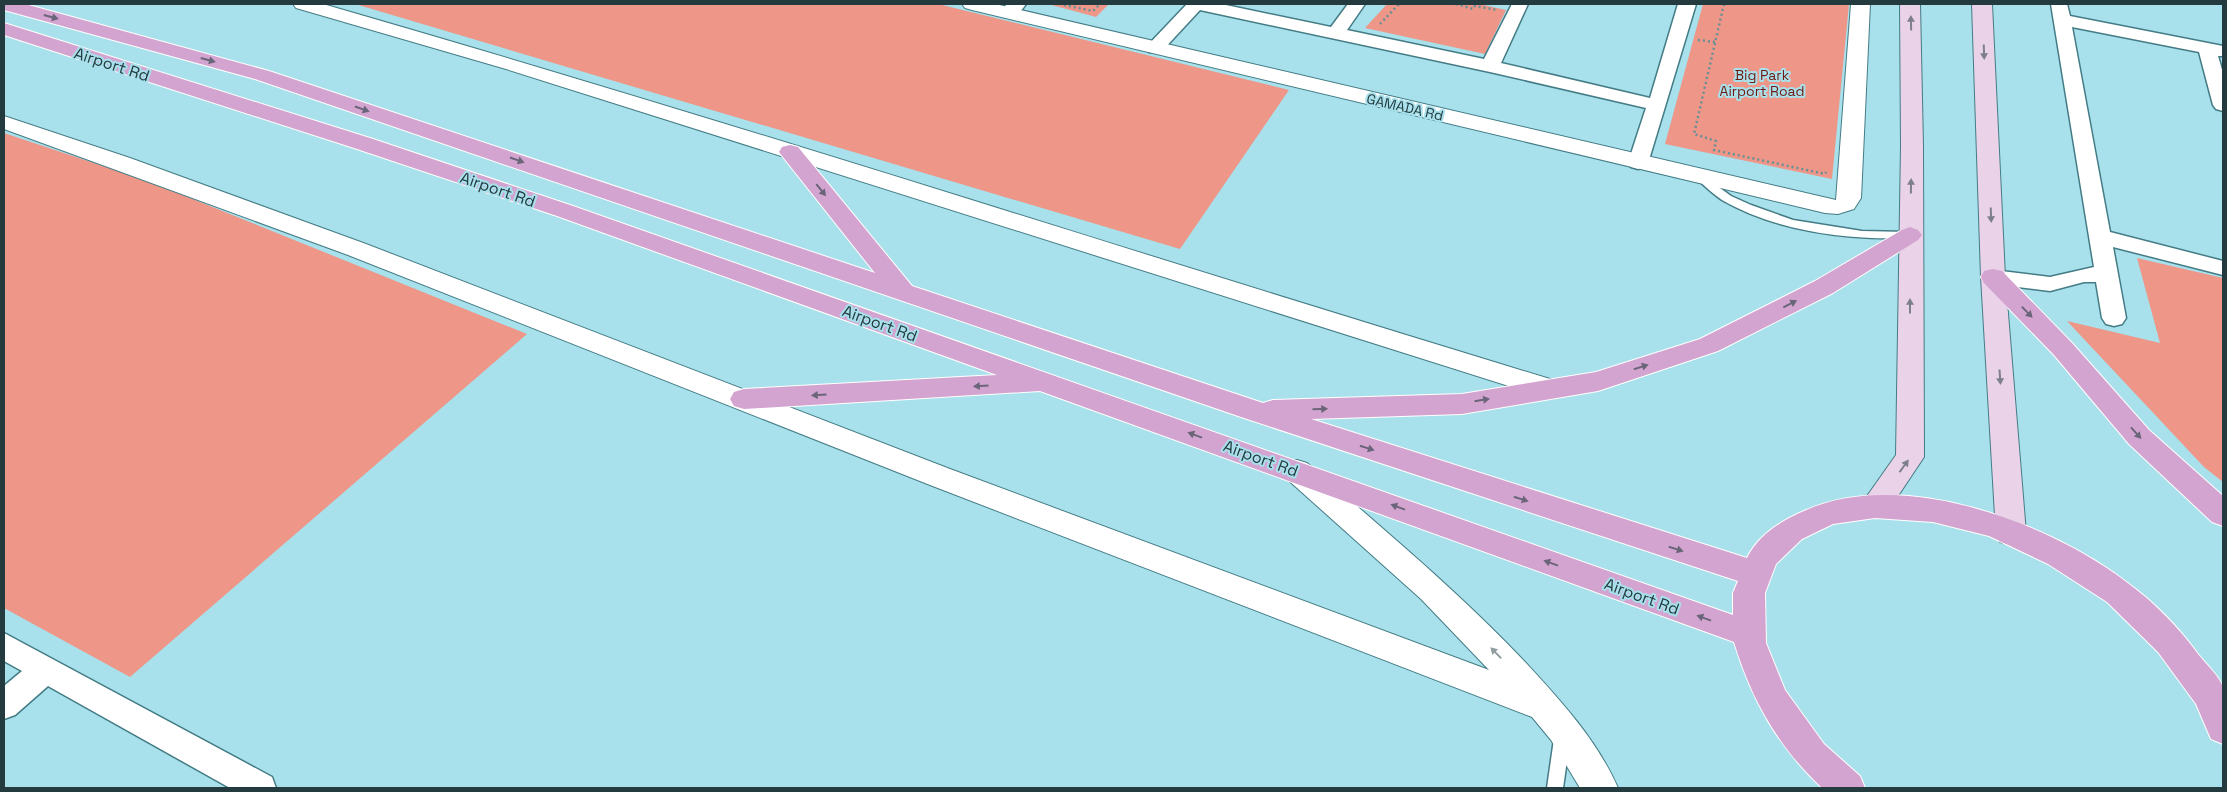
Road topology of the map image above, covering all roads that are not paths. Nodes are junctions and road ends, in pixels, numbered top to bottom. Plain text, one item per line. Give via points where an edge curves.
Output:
1 (4, 4) edge
2 (303, 4) edge
3 (972, 4) edge
4 (1197, 4) edge
5 (1357, 4) edge
6 (1520, 4) edge
7 (1687, 4) edge
8 (1861, 4) edge
9 (1910, 4) edge
10 (1982, 4) edge
11 (1013, 8) edge
12 (2060, 12) edge
13 (4, 29) edge
14 (1336, 33) junction
15 (1155, 48) junction
16 (2215, 49) edge
17 (1490, 66) junction
18 (1657, 105) junction
19 (2223, 105) edge
20 (4, 122) edge
21 (790, 152) junction
22 (1638, 163) junction
23 (1702, 178) junction
24 (1910, 234) junction
25 (2102, 237) junction
26 (2223, 268) edge
27 (2107, 274) junction
28 (1993, 277) junction
29 (903, 292) junction
30 (2114, 318) dead end
31 (1048, 382) junction
32 (1550, 389) junction
33 (744, 399) junction
34 (1254, 411) junction
35 (1297, 471) junction
36 (1875, 506) junction
37 (2223, 514) edge
38 (2011, 533) junction
39 (1756, 574) junction
40 (1750, 634) junction
41 (4, 646) edge
42 (46, 669) junction
43 (4, 705) edge
44 (1554, 718) junction
45 (2222, 723) edge
46 (260, 788) edge
47 (1555, 788) edge
48 (1600, 788) edge
49 (1847, 788) edge

1 -> 29 main road via 262,75
2 - 21 street via 513,65
3 - 11 street, GAMADA Rd
4 - 14 street
4 - 15 street
5 - 14 street
6 - 17 street
7 - 18 street
8 - 23 street, GAMADA Rd via 1849,198 1846,204 1825,206
24 -> 9 main road
10 -> 28 main road
11 - 15 street, GAMADA Rd
12 - 16 street
12 - 25 street
13 - 31 main road, Airport Rd via 556,208
14 - 17 street
15 - 22 street, GAMADA Rd
16 - 19 street
17 - 18 street
18 - 22 street
20 - 33 street via 149,171
21 -> 29 main road
21 - 32 street
22 - 23 street, GAMADA Rd
23 - 24 lane via 1725,197 1763,214 1835,232 1882,237
32 -> 24 main road via 1598,381 1710,344 1824,287
36 -> 24 main road via 1910,457
25 - 26 street
25 - 27 street
27 - 28 street via 2084,275 2050,284
27 - 30 street
28 -> 37 main road via 2063,349 2139,437
28 -> 38 main road
29 - 34 main road
31 -> 33 main road
35 -> 31 main road, Airport Rd
34 -> 32 main road via 1462,404
33 - 44 street via 941,477 1358,633
34 -> 39 main road
40 -> 35 main road, Airport Rd
44 -> 35 street via 1432,590
36 - 38 main road via 1933,510
36 - 39 main road via 1828,513 1791,530 1763,557
38 - 45 main road via 2058,555 2118,594 2170,642 2210,696
39 - 40 main road via 1748,593
40 - 49 main road via 1771,698 1812,756
41 - 42 street
42 - 43 street
42 - 46 street
44 - 47 lane
44 - 48 street

